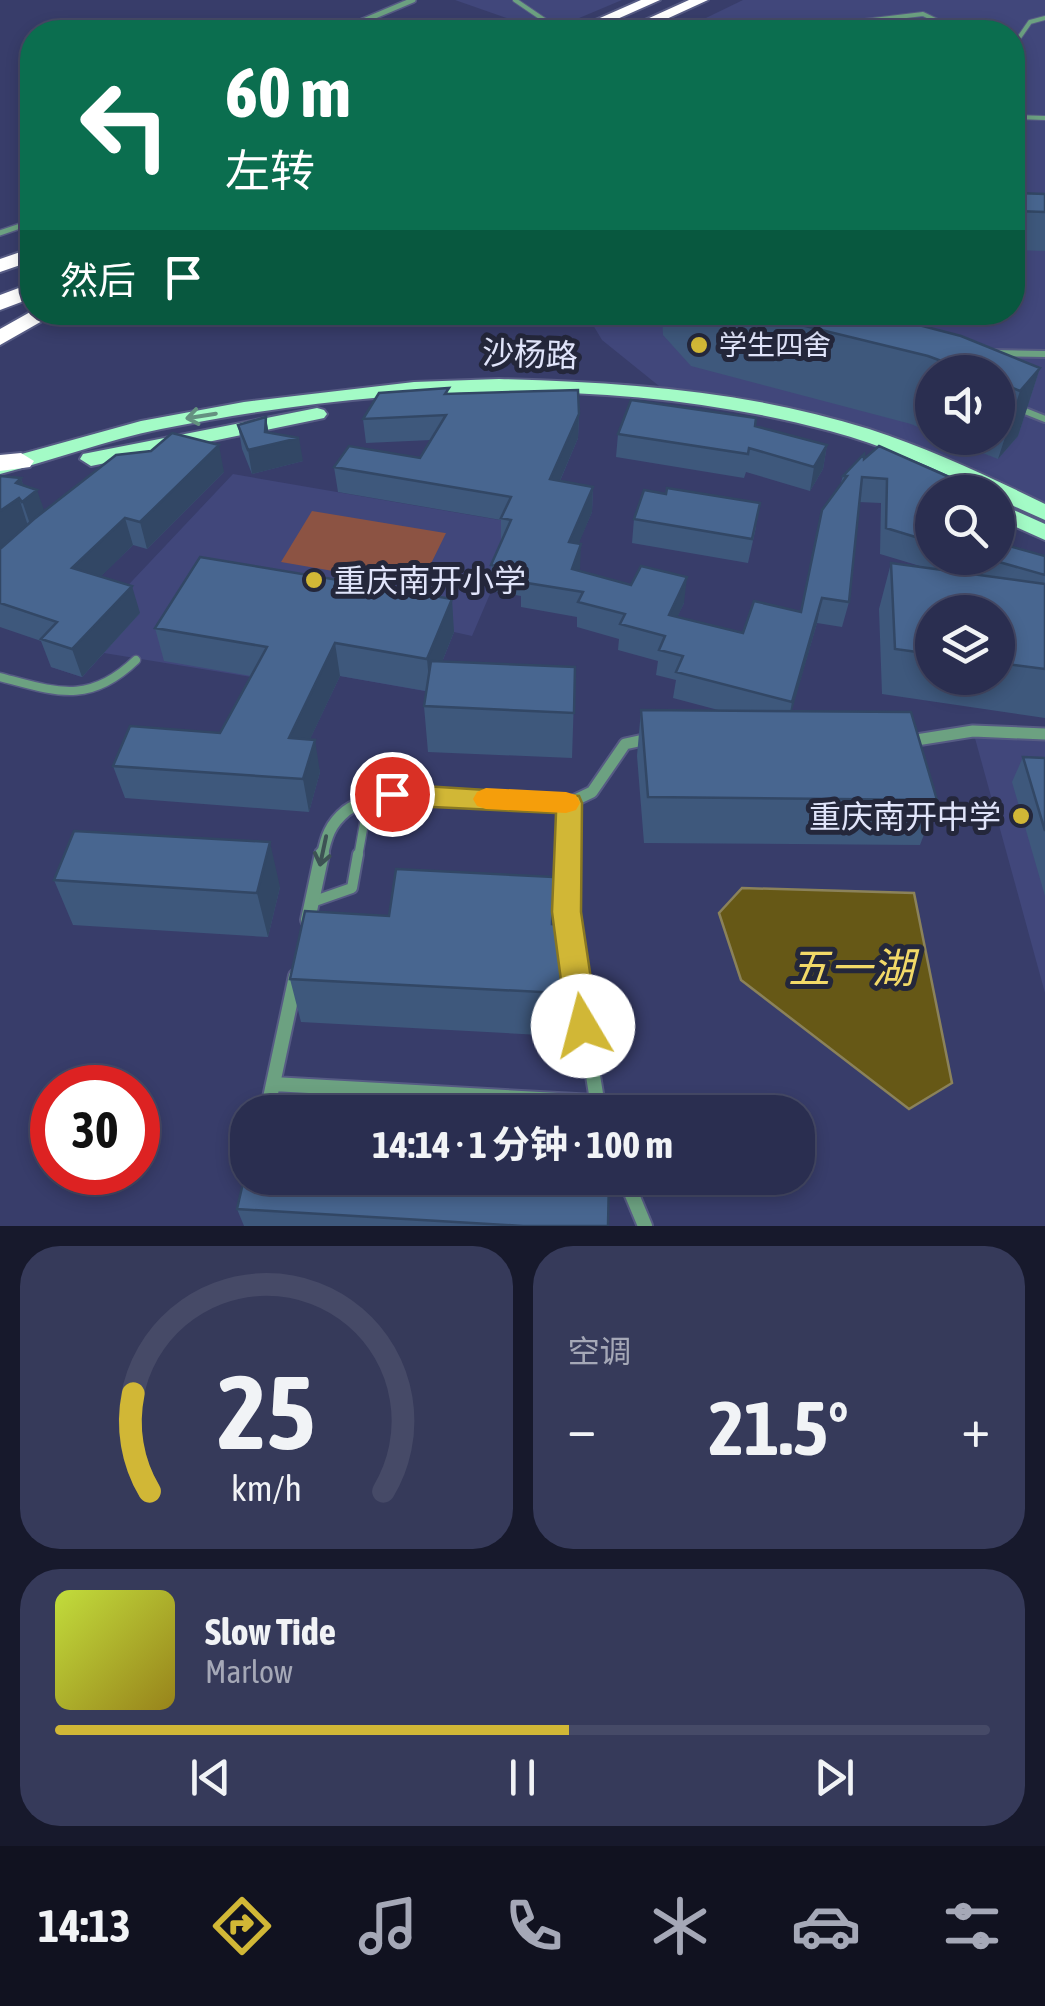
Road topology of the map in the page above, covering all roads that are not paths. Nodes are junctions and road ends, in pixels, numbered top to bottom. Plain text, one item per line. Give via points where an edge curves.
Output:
1 (413, 0) edge
2 (515, 0) edge
3 (653, 0) edge
4 (700, 0) edge
5 (372, 20) edge
6 (547, 20) edge
7 (605, 20) edge
8 (656, 20) edge
9 (873, 20) edge
10 (935, 20) edge
11 (20, 302) edge
12 (1, 320) edge
13 (974, 352) edge
14 (1045, 354) edge
15 (1015, 407) edge
16 (1045, 419) edge
17 (158, 442) junction
18 (7, 464) edge
19 (129, 466) edge
20 (925, 475) edge
21 (0, 485) edge
22 (1045, 513) edge
23 (1015, 518) edge
24 (1045, 533) edge
25 (136, 660) dead end
26 (0, 677) edge
27 (1045, 734) edge
28 (658, 739) edge
29 (904, 742) edge
30 (368, 800) junction
31 (569, 803) junction
32 (312, 902) junction
33 (304, 938) edge
34 (300, 956) edge
35 (272, 1084) junction
36 (270, 1095) edge
37 (427, 1095) edge
38 (594, 1095) edge
39 (632, 1195) edge
40 (645, 1226) edge

1 - 5 street
2 - 6 lane
3 - 7 highway
4 - 8 highway
9 - 10 lane via 923,14
11 - 12 highway
13 - 14 lane
15 - 16 lane
17 - 19 street
17 - 20 main road, 沙杨路 via 432,402 632,406 742,420 832,441
17 - 21 main road, 沙杨路
22 -> 18 main road, 沙杨路 via 838,426 749,405 560,387 432,384 311,398 158,424
23 - 24 main road
25 - 26 lane via 119,679 76,696
27 - 29 street via 973,731
28 - 31 street via 639,738 612,753 592,792
30 - 31 street via 392,794
30 -> 32 street via 348,808 328,829
30 - 32 lane via 352,888
31 - 38 street via 566,912
32 - 33 street
34 - 35 street
35 - 36 street
35 - 37 street
39 - 40 street

